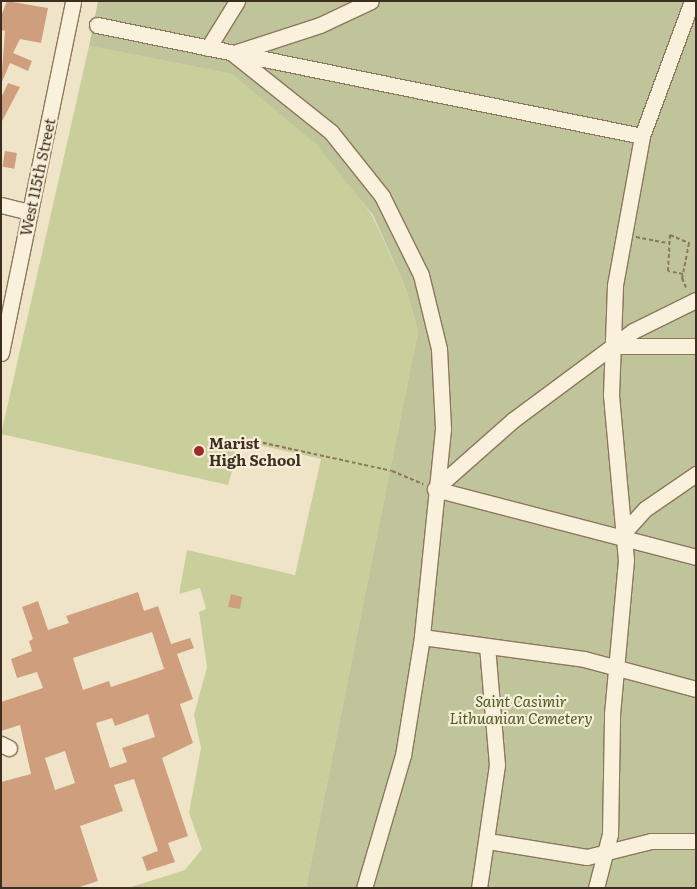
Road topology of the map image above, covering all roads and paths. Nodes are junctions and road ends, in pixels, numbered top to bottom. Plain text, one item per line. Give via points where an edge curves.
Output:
1 (73, 1) edge
2 (237, 1) edge
3 (371, 1) edge
4 (692, 1) edge
5 (97, 25) dead end
6 (208, 48) junction
7 (232, 53) junction
8 (642, 136) junction
9 (1, 205) edge
10 (30, 212) junction
11 (622, 235) junction
12 (668, 243) junction
13 (683, 274) junction
14 (694, 300) edge
15 (613, 346) junction
16 (696, 346) edge
17 (1, 353) edge
18 (250, 440) dead end
19 (696, 474) edge
20 (435, 489) junction
21 (626, 534) junction
22 (696, 557) edge
23 (422, 637) junction
24 (487, 646) junction
25 (617, 666) junction
26 (696, 689) edge
27 (488, 841) junction
28 (696, 841) edge
29 (605, 853) junction
30 (364, 888) edge
31 (480, 888) edge
32 (596, 888) edge

1 - 10 street, West 115th Street
2 - 6 street
3 - 7 street via 320,25
4 - 8 street
5 - 6 street
6 - 7 street
7 - 8 street
7 - 20 street via 332,132 382,196 404,233 421,275 439,349 442,430
8 - 11 street
9 - 10 street
10 - 17 street, West 115th Street
11 - 12 path
11 - 15 street
12 - 13 path via 666,251 672,252 668,271
12 - 13 path via 670,235 689,243
13 - 14 path
14 - 15 street
15 - 16 street
15 - 20 street via 513,420
15 - 21 street via 614,439
18 - 20 path via 392,471
19 - 21 street via 645,509
20 - 21 street
20 - 23 street
21 - 22 street
21 - 25 street
23 - 24 street
23 - 30 street via 403,755
24 - 25 street
24 - 27 street via 497,765
25 - 26 street
25 - 29 street via 610,834
27 - 29 street via 568,856
27 - 31 street
28 - 29 street via 651,841
29 - 32 street

